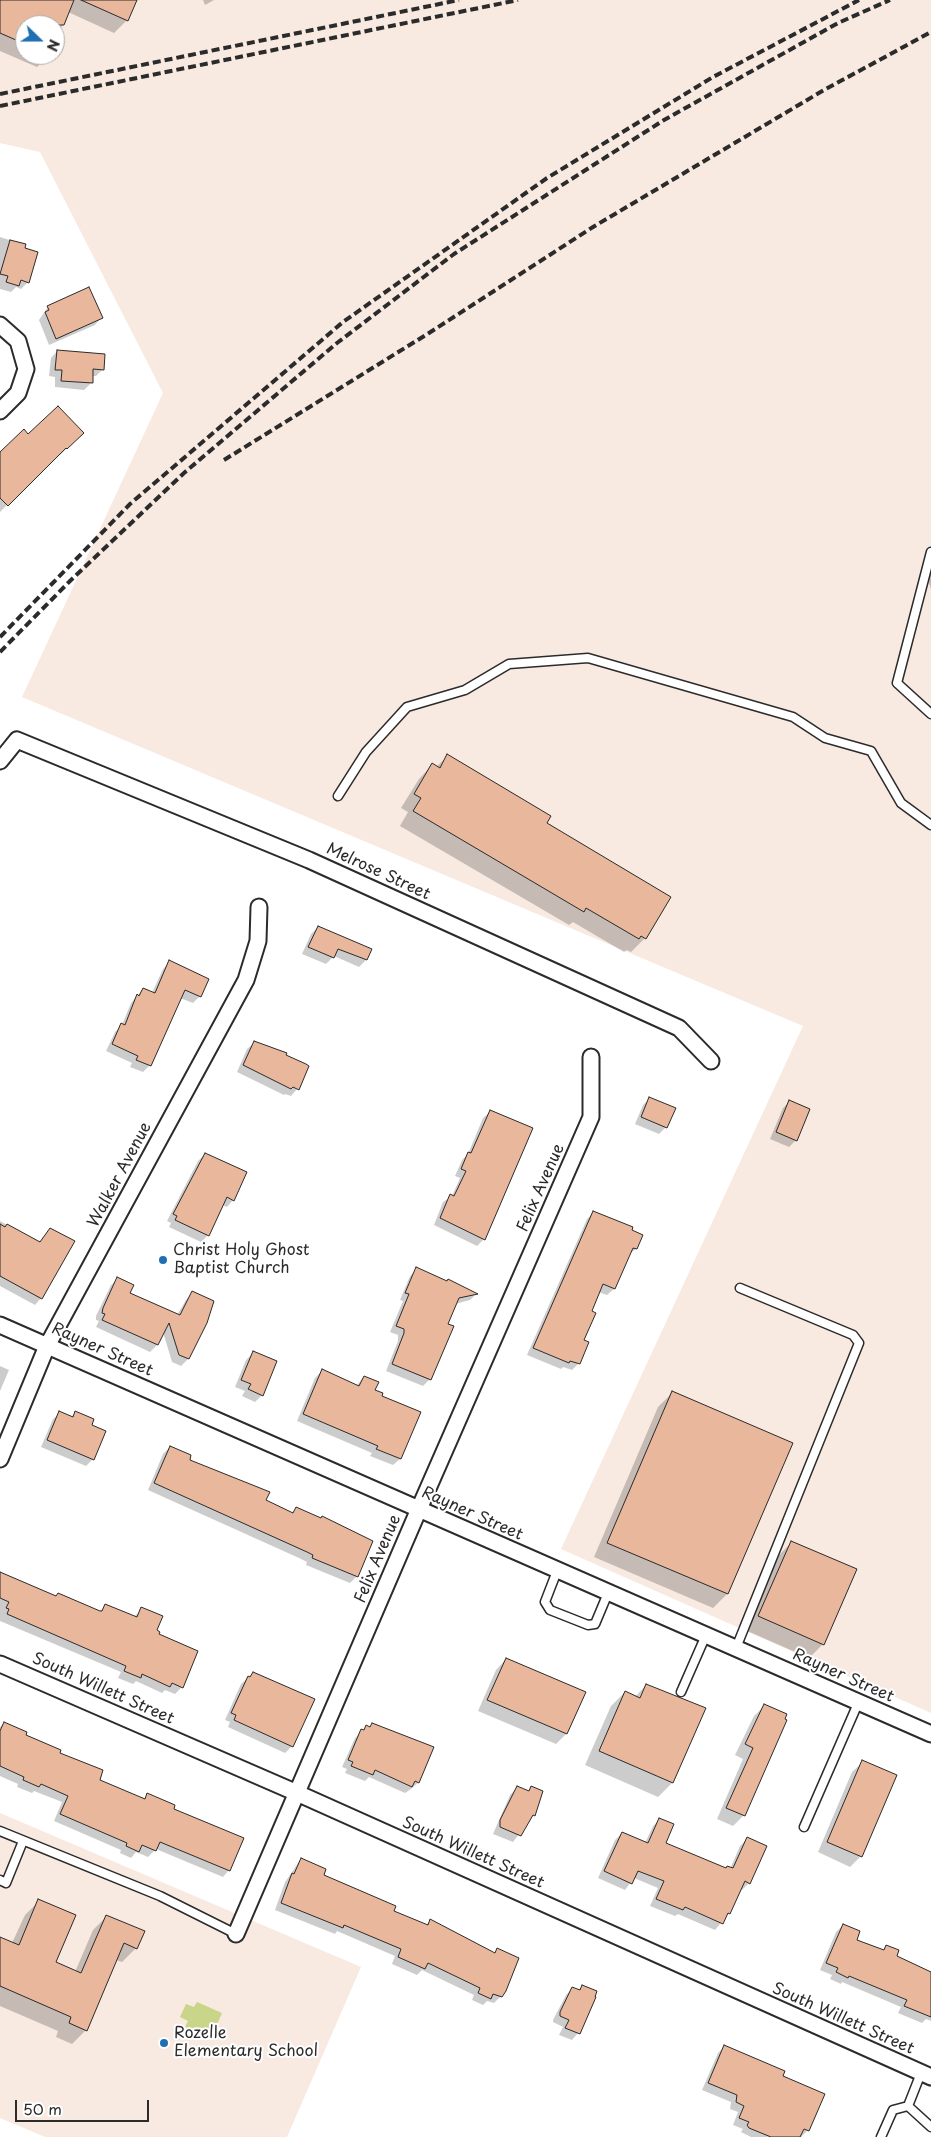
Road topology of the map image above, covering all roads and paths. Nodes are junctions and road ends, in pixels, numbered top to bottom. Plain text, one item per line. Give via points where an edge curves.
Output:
1 (0, 325) edge
2 (0, 411) edge
3 (931, 552) edge
4 (931, 714) edge
5 (0, 761) edge
6 (338, 796) dead end
7 (931, 825) edge
8 (259, 907) dead end
9 (591, 1056) dead end
10 (711, 1061) dead end
11 (740, 1288) dead end
12 (0, 1325) edge
13 (48, 1346) junction
14 (0, 1459) edge
15 (419, 1510) junction
16 (557, 1571) junction
17 (608, 1593) junction
18 (706, 1636) junction
19 (736, 1648) junction
20 (0, 1664) edge
21 (681, 1692) dead end
22 (859, 1701) junction
23 (931, 1734) edge
24 (297, 1793) junction
25 (804, 1827) dead end
26 (0, 1832) edge
27 (22, 1841) junction
28 (3, 1881) edge
29 (236, 1934) joint
30 (926, 2075) edge
31 (908, 2106) junction
32 (931, 2127) edge
33 (881, 2137) edge

1 - 2 street via 18,341 26,369 18,393
3 - 4 lane via 897,683
5 - 10 street, Melrose Street via 17,740 309,860 679,1028
6 - 7 lane via 366,752 407,707 465,690 509,664 588,658 792,717 825,738 871,752 901,803
8 - 13 street, Walker Avenue via 258,941 246,980
9 - 15 street, Felix Avenue via 591,1118
11 - 19 lane via 854,1335 859,1343
12 - 13 street, Rayner Street
13 - 14 street, Walker Avenue
13 - 15 street, Rayner Street
15 - 16 street, Rayner Street
15 - 24 street, Felix Avenue
16 - 17 street, Rayner Street
16 - 17 lane via 545,1602 550,1610 588,1625 596,1624
17 - 18 street, Rayner Street
18 - 19 street, Rayner Street
18 - 21 lane
19 - 22 street, Rayner Street
20 - 24 street, South Willett Street
22 - 23 street, Rayner Street
22 - 25 lane
24 - 29 street, Felix Avenue
24 - 30 street, South Willett Street
26 - 27 lane
27 - 28 lane
27 - 29 lane via 160,1896
30 - 31 lane
31 - 32 lane
31 - 33 lane via 893,2110

